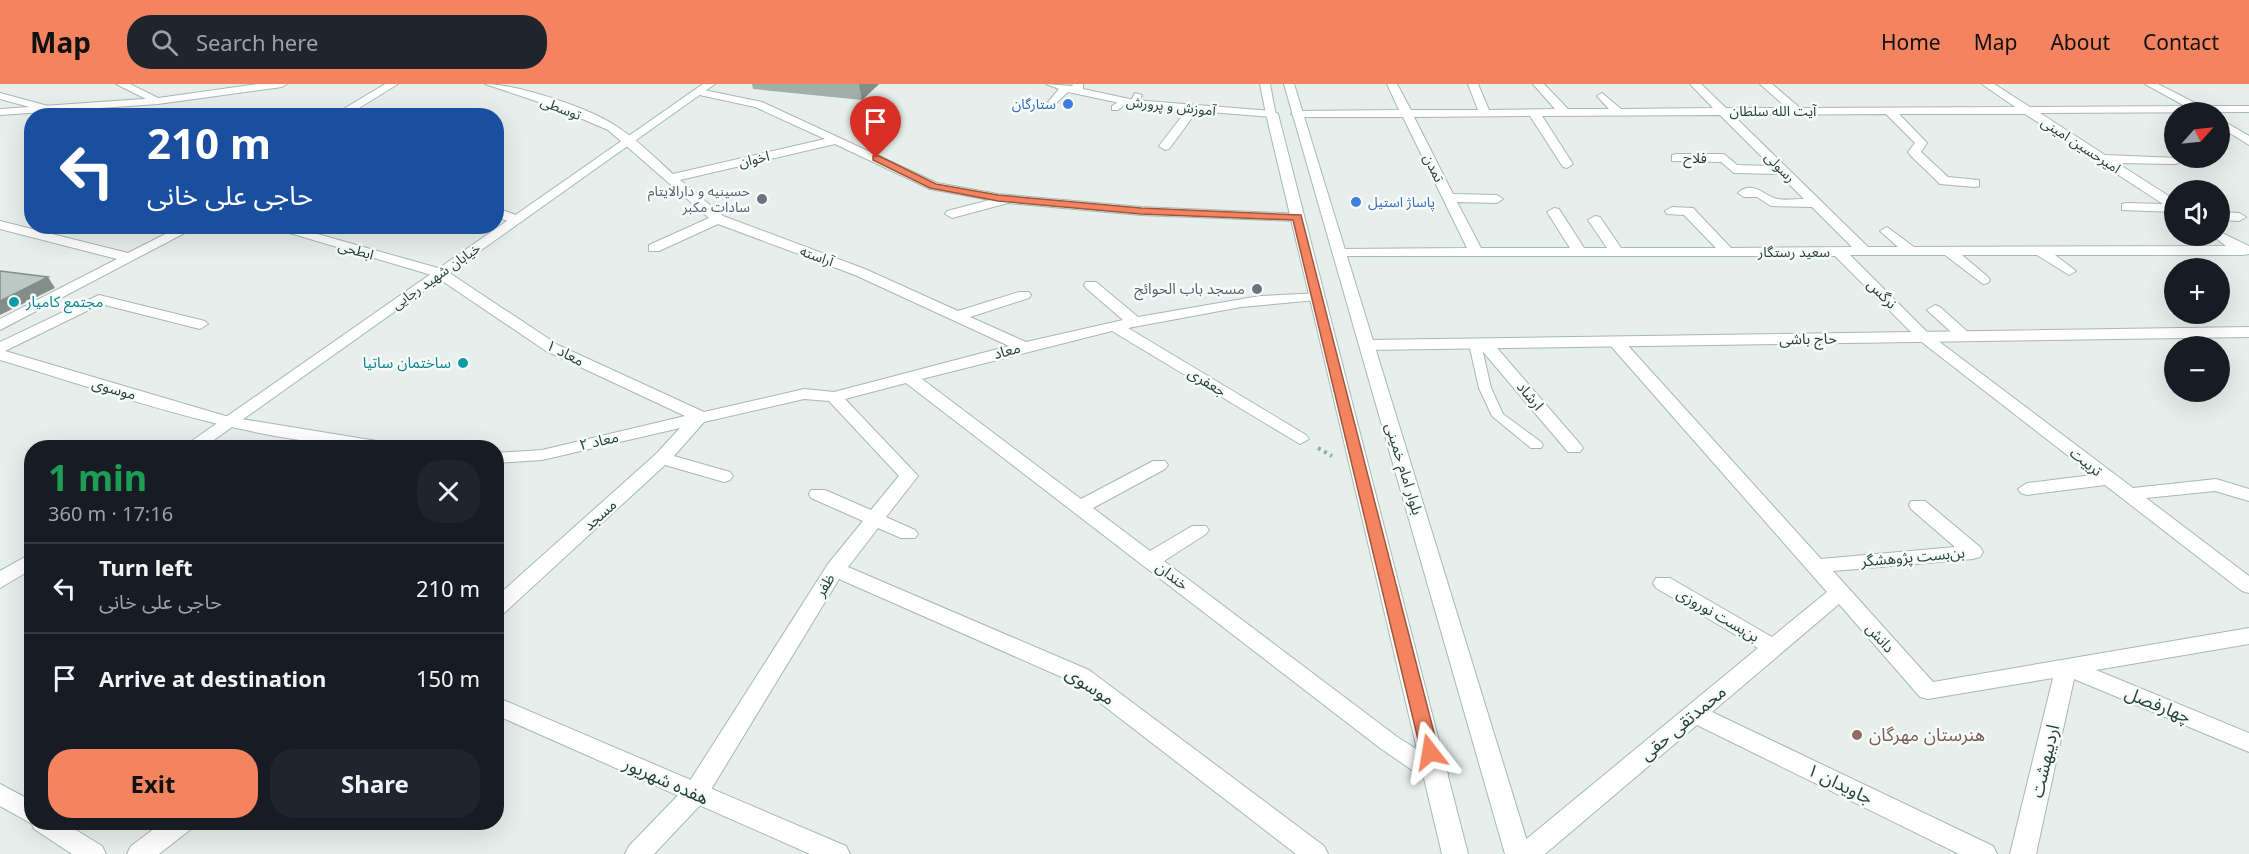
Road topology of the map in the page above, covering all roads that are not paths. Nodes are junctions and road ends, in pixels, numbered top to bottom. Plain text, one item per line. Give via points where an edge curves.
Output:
1 (120, 84) edge
2 (282, 84) edge
3 (393, 84) edge
4 (1051, 84) edge
5 (1265, 84) edge
6 (1289, 84) edge
7 (1392, 84) edge
8 (1473, 84) edge
9 (1538, 84) edge
10 (1695, 84) edge
11 (1765, 84) edge
12 (1987, 84) edge
13 (2150, 84) edge
14 (498, 85) edge
15 (704, 88) edge
16 (1074, 88) edge
17 (0, 96) edge
18 (1602, 96) dead end
19 (158, 101) junction
20 (1054, 102) dead end
21 (2185, 102) edge
22 (38, 108) edge
23 (90, 108) edge
24 (351, 108) edge
25 (1193, 109) junction
26 (2249, 109) edge
27 (2027, 110) junction
28 (2100, 110) junction
29 (2230, 110) edge
30 (1797, 111) junction
31 (1889, 111) junction
32 (2164, 111) edge
33 (0, 112) edge
34 (24, 112) edge
35 (1564, 112) junction
36 (1618, 112) junction
37 (1724, 112) junction
38 (1406, 113) junction
39 (1485, 113) junction
40 (1534, 113) junction
41 (1272, 114) junction
42 (1298, 114) junction
43 (2124, 124) dead end
44 (2230, 129) edge
45 (838, 140) junction
46 (629, 141) junction
47 (2249, 141) edge
48 (1165, 146) dead end
49 (1676, 158) dead end
50 (2103, 159) junction
51 (2164, 160) edge
52 (1567, 164) dead end
53 (1782, 170) junction
54 (671, 178) junction
55 (1975, 183) dead end
56 (1744, 193) dead end
57 (1449, 198) junction
58 (1011, 199) junction
59 (1497, 199) dead end
60 (2164, 200) edge
61 (1815, 203) junction
62 (2127, 207) dead end
63 (2164, 207) edge
64 (1672, 211) dead end
65 (1554, 212) dead end
66 (952, 214) dead end
67 (504, 215) edge
68 (1298, 217) junction
69 (2230, 217) edge
70 (2239, 217) dead end
71 (517, 219) junction
72 (718, 219) junction
73 (1595, 220) dead end
74 (0, 225) edge
75 (504, 228) edge
76 (24, 231) edge
77 (1887, 231) dead end
78 (35, 234) edge
79 (176, 234) edge
80 (301, 234) edge
81 (496, 234) edge
82 (1666, 237) dead end
83 (2230, 241) edge
84 (654, 248) dead end
85 (2246, 250) edge
86 (1948, 251) junction
87 (2041, 251) junction
88 (1651, 252) junction
89 (1685, 252) junction
90 (1728, 252) junction
91 (1839, 252) junction
92 (1865, 252) junction
93 (1912, 252) junction
94 (1476, 253) junction
95 (1580, 253) junction
96 (1617, 253) junction
97 (1339, 254) junction
98 (129, 258) junction
99 (1663, 269) dead end
100 (1703, 269) dead end
101 (2068, 271) dead end
102 (440, 273) junction
103 (1983, 280) dead end
104 (1091, 285) dead end
105 (1024, 295) dead end
106 (1317, 296) junction
107 (1935, 310) dead end
108 (957, 316) junction
109 (1135, 322) junction
110 (200, 324) dead end
111 (0, 325) edge
112 (1114, 326) junction
113 (2249, 332) edge
114 (1964, 336) junction
115 (1924, 337) junction
116 (1616, 342) junction
117 (1480, 344) junction
118 (1367, 345) junction
119 (1022, 346) junction
120 (0, 348) edge
121 (0, 355) edge
122 (909, 377) junction
123 (834, 398) junction
124 (700, 417) junction
125 (227, 422) junction
126 (1300, 439) dead end
127 (202, 440) edge
128 (339, 440) edge
129 (1536, 445) dead end
130 (1575, 448) dead end
131 (504, 457) edge
132 (662, 458) junction
133 (1159, 465) dead end
134 (724, 476) dead end
135 (2109, 479) junction
136 (2027, 489) dead end
137 (818, 494) dead end
138 (2129, 494) junction
139 (2249, 495) edge
140 (1918, 505) dead end
141 (1080, 507) junction
142 (875, 519) junction
143 (1199, 530) dead end
144 (908, 534) dead end
145 (1150, 560) junction
146 (24, 564) edge
147 (1816, 566) junction
148 (835, 569) junction
149 (0, 581) edge
150 (1663, 583) dead end
151 (2249, 586) edge
152 (1840, 592) junction
153 (504, 602) edge
154 (2249, 636) edge
155 (1773, 648) junction
156 (2066, 667) junction
157 (504, 709) edge
158 (1695, 714) junction
159 (2249, 743) edge
160 (1436, 774) junction
161 (0, 794) edge
162 (695, 794) junction
163 (24, 809) edge
164 (56, 830) edge
165 (172, 830) edge
166 (93, 854) edge
167 (140, 854) edge
168 (638, 854) edge
169 (837, 854) edge
170 (1315, 854) edge
171 (1455, 854) edge
172 (1518, 854) edge
173 (1527, 854) edge
174 (1984, 854) edge
175 (2024, 854) edge

1 - 19 street
2 - 19 street
3 - 24 street
4 - 16 street, آموزش و پرورش
5 - 41 street
6 - 42 street, بلوار امام خمینی
7 - 38 street, تمدن
8 - 39 street
9 - 35 street
10 - 37 street, رسولی
11 - 30 street
12 - 27 street, امیرحسین امینی
13 - 21 street
14 - 46 street, توسطی via 561,106 612,128
15 - 45 street via 758,104
15 - 46 street, خیابان شهید رجایی
16 - 20 street
16 - 25 street, آموزش و پرورش via 1128,102
17 - 22 street
18 - 36 street
19 - 23 street
25 - 41 street, آموزش و پرورش
25 - 48 street
26 - 29 street, آیت الله سلطان
27 - 28 street, آیت الله سلطان
27 - 31 street, آیت الله سلطان
27 - 50 street, امیرحسین امینی
28 - 32 street, آیت الله سلطان
28 - 43 street
30 - 31 street, آیت الله سلطان
30 - 37 street, آیت الله سلطان
31 - 55 street via 1921,143 1914,152 1944,182
33 - 34 street
35 - 36 street, آیت الله سلطان
35 - 40 street, آیت الله سلطان
36 - 37 street, آیت الله سلطان
37 - 53 street, رسولی
38 - 39 street, آیت الله سلطان
38 - 42 street, آیت الله سلطان
38 - 57 street, تمدن
39 - 40 street, آیت الله سلطان
40 - 52 street
41 - 68 street
42 - 97 street, بلوار امام خمینی
44 - 47 street
45 - 54 street, اخوان
45 - 58 street via 934,186
46 - 54 street, آراسته
46 - 71 street, خیابان شهید رجایی
49 - 53 street, فلاح via 1724,158 1734,169
50 - 51 street
50 - 60 street, امیرحسین امینی
53 - 61 street, رسولی
54 - 72 street, آراسته
56 - 61 street via 1760,193 1771,202
57 - 59 street
57 - 94 street, تمدن
58 - 66 street
58 - 68 street via 1141,211
61 - 92 street, رسولی
62 - 63 street
64 - 90 street via 1688,211
65 - 95 street
67 - 71 street
68 - 106 street
69 - 70 street
71 - 75 street, خیابان شهید رجایی
72 - 84 street
72 - 108 street, آراسته via 861,272
73 - 96 street
74 - 76 street
77 - 93 street
78 - 98 street
79 - 98 street
80 - 102 street, ابطحی
81 - 102 street, خیابان شهید رجایی
82 - 89 street
83 - 85 street
85 - 87 street, سعید رستگار
86 - 87 street, سعید رستگار
86 - 93 street, سعید رستگار
86 - 103 street
87 - 101 street
88 - 89 street, سعید رستگار
88 - 96 street, سعید رستگار
88 - 99 street
89 - 90 street, سعید رستگار
89 - 100 street
90 - 91 street, سعید رستگار
91 - 92 street, سعید رستگار
91 - 115 street, نرگس
92 - 93 street, سعید رستگار
94 - 95 street, سعید رستگار
94 - 97 street, سعید رستگار
95 - 96 street, سعید رستگار
97 - 118 street, بلوار امام خمینی
98 - 111 street
102 - 124 street, معاد ۱ via 552,348
102 - 125 street, خیابان شهید رجایی
104 - 109 street
105 - 108 street
106 - 109 street, معاد via 1264,298
106 - 160 street
107 - 114 street
108 - 119 street, آراسته
109 - 112 street, معاد
110 - 120 street via 99,299
112 - 119 street, معاد
112 - 126 street, جعفری
113 - 114 street, حاج باشی
114 - 115 street, حاج باشی
115 - 116 street, حاج باشی
115 - 135 street, تربیت
116 - 117 street, حاج باشی
116 - 147 street, دانش
117 - 118 street, حاج باشی
117 - 129 lane via 1485,388 1498,416
117 - 130 street, ارشاد
118 - 172 street, بلوار امام خمینی
119 - 122 street, معاد
121 - 125 street, موسوی
122 - 123 street, معاد
122 - 141 street, خندان
123 - 124 street, معاد via 804,394
123 - 142 street, ظفر via 909,476
124 - 131 street, معاد ۲ via 542,455
124 - 132 street, مسجد
125 - 127 street, خیابان شهید رجایی
125 - 128 street
132 - 134 street
132 - 153 street, مسجد
133 - 141 street
135 - 136 street
135 - 138 street, تربیت
137 - 142 street
138 - 139 street via 2216,485
138 - 151 street, تربیت
140 - 147 street, بن‌بست پژوهشگر via 1973,552
141 - 145 street, خندان
142 - 144 street
142 - 148 street, ظفر
143 - 145 street
145 - 160 street, خندان
146 - 149 street
147 - 152 street, دانش
148 - 162 street, ظفر
148 - 170 street, موسوی via 1081,676
150 - 155 street, بن‌بست نوروزی
152 - 155 street, محمدتقی حقی
152 - 156 street, دانش via 1928,691
154 - 156 street, دانش
155 - 158 street, محمدتقی حقی
156 - 159 street, چهارفصل
156 - 175 street, اردیبهشت
157 - 162 street, هفده شهریور
158 - 173 street, محمدتقی حقی
158 - 174 street, جاویدان ۱
160 - 171 street
161 - 163 street
162 - 168 street, ظفر
162 - 169 street, هفده شهریور
164 - 166 street
165 - 167 street

